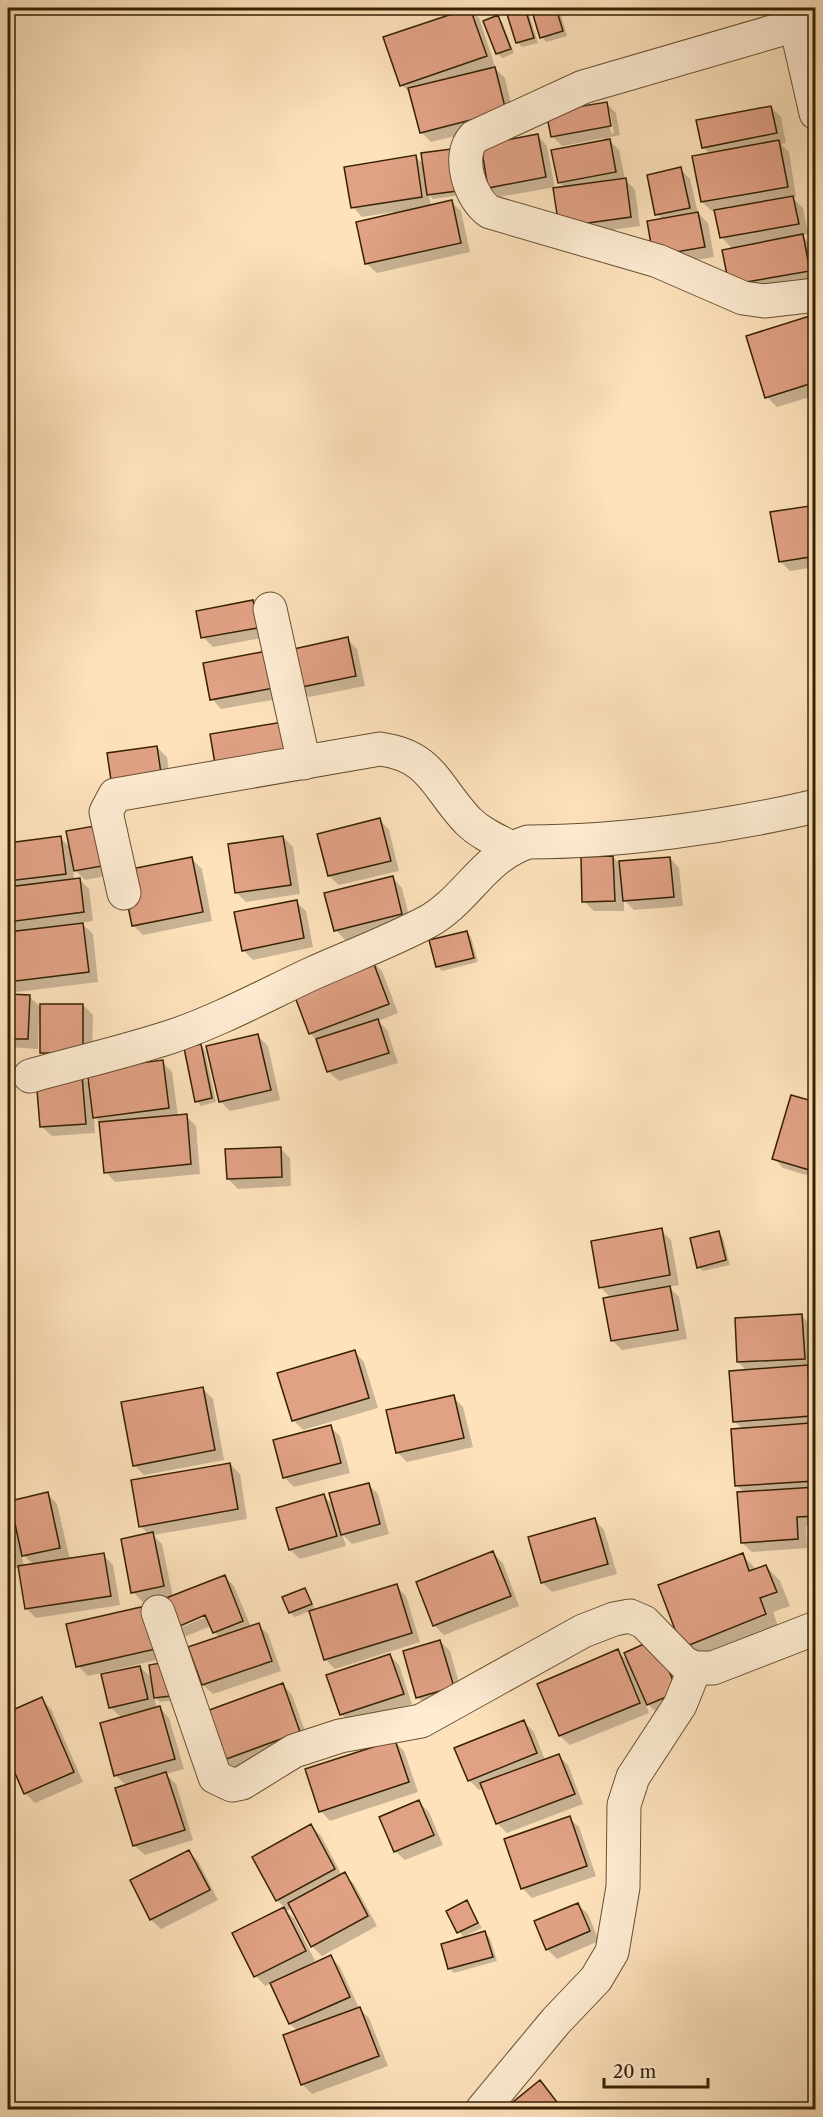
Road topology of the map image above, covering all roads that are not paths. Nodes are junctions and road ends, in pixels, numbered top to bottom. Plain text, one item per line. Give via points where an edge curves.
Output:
1 (794, 16) edge
2 (816, 113) edge
3 (816, 295) edge
4 (270, 609) dead end
5 (304, 763) junction
6 (816, 806) edge
7 (512, 848) junction
8 (124, 893) dead end
9 (30, 1076) dead end
10 (158, 1612) dead end
11 (816, 1628) edge
12 (695, 1668) junction
13 (482, 2109) edge

1 - 2 street
1 - 3 street via 573,92 474,137 466,150 467,170 475,197 490,212 658,261 743,298 764,301
4 - 5 street
5 - 7 street via 380,749 402,752 417,760 468,821 483,834
5 - 8 street via 115,795 106,812
6 - 7 street via 765,818 638,834 528,842
7 - 9 street via 485,869 444,913 378,946 213,1021
10 - 12 street via 215,1777 232,1785 303,1748 340,1736 421,1721 583,1631 614,1618 630,1616 644,1622 684,1663
11 - 12 street via 713,1668
12 - 13 street via 680,1705 633,1777 624,1805 623,1887 612,1952 596,1979

